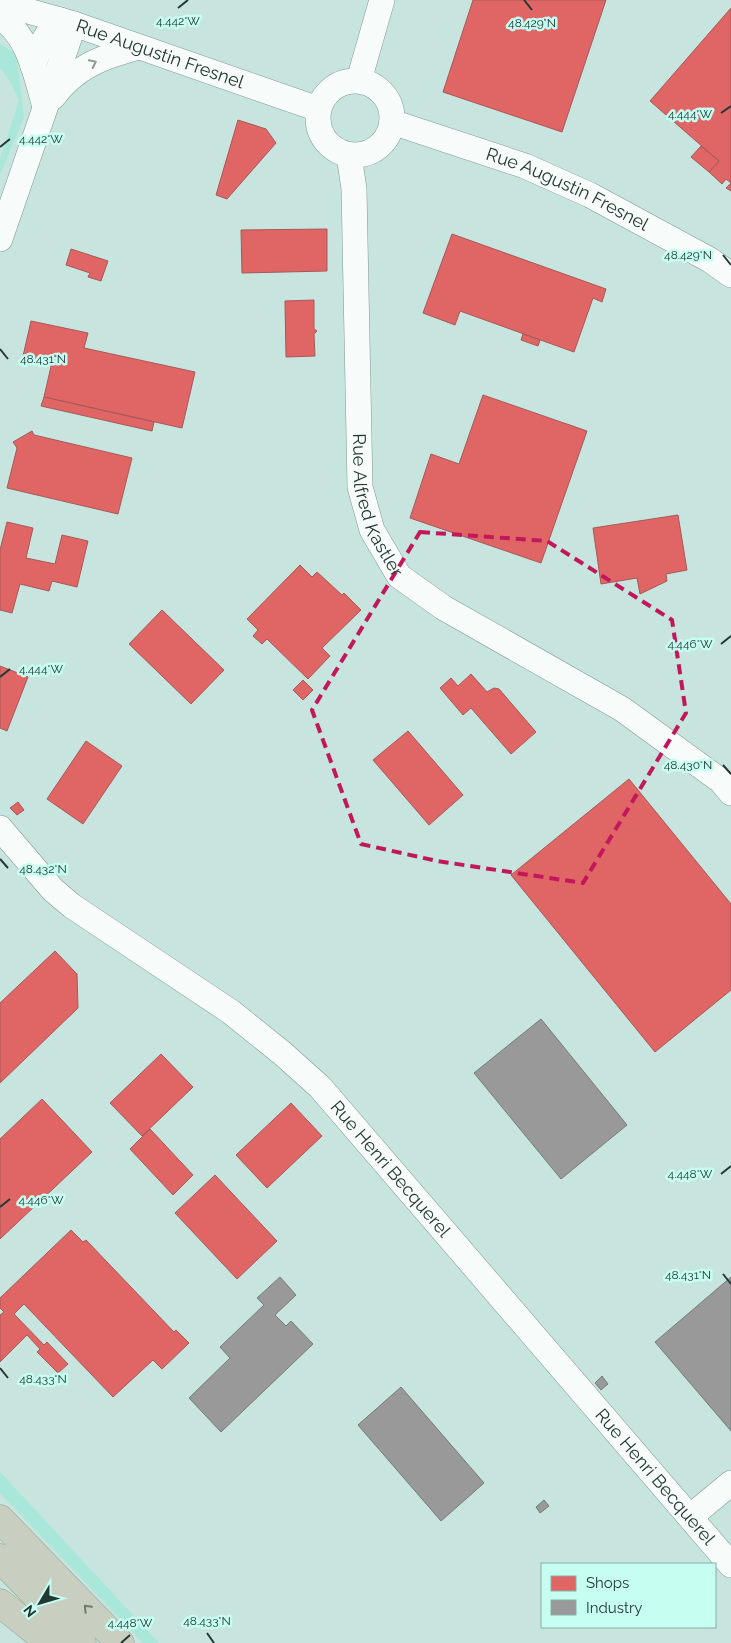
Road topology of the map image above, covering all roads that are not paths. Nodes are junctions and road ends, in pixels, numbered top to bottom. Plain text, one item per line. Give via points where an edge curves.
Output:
1 (382, 0) edge
2 (0, 3) edge
3 (0, 17) edge
4 (67, 22) junction
5 (139, 47) junction
6 (33, 66) junction
7 (359, 80) junction
8 (45, 107) junction
9 (318, 109) junction
10 (392, 122) junction
11 (349, 155) junction
12 (0, 239) edge
13 (731, 275) edge
14 (731, 793) edge
15 (0, 828) edge
16 (731, 1483) edge
17 (690, 1517) junction
18 (0, 1519) edge
19 (0, 1558) edge
20 (731, 1565) edge
21 (0, 1603) edge
22 (50, 1643) edge
23 (82, 1643) edge
24 (120, 1643) edge

1 - 7 street
2 - 4 street, Rue Augustin Fresnel
3 - 6 street via 22,40
4 - 5 street, Rue Augustin Fresnel
4 - 6 street via 51,28
4 - 8 street
8 -> 5 street via 64,82 83,67 108,55
5 - 9 street, Rue Augustin Fresnel
6 - 8 street
7 - 9 street via 333,87
7 - 10 street via 384,94 391,107
8 - 12 street
9 - 11 street via 323,139 334,150
10 - 11 street via 389,134 373,152
10 - 13 street, Rue Augustin Fresnel via 525,166 590,195 710,260
11 - 14 street, Rue Alfred Kastler via 354,189 360,486 372,530 399,576 444,608 622,709 721,781
15 - 17 street, Rue Henri Becquerel via 53,890 72,906 231,1012 320,1087
16 - 17 street
17 - 20 street, Rue Henri Becquerel
24 -> 18 highway
19 - 23 highway
21 - 22 highway

